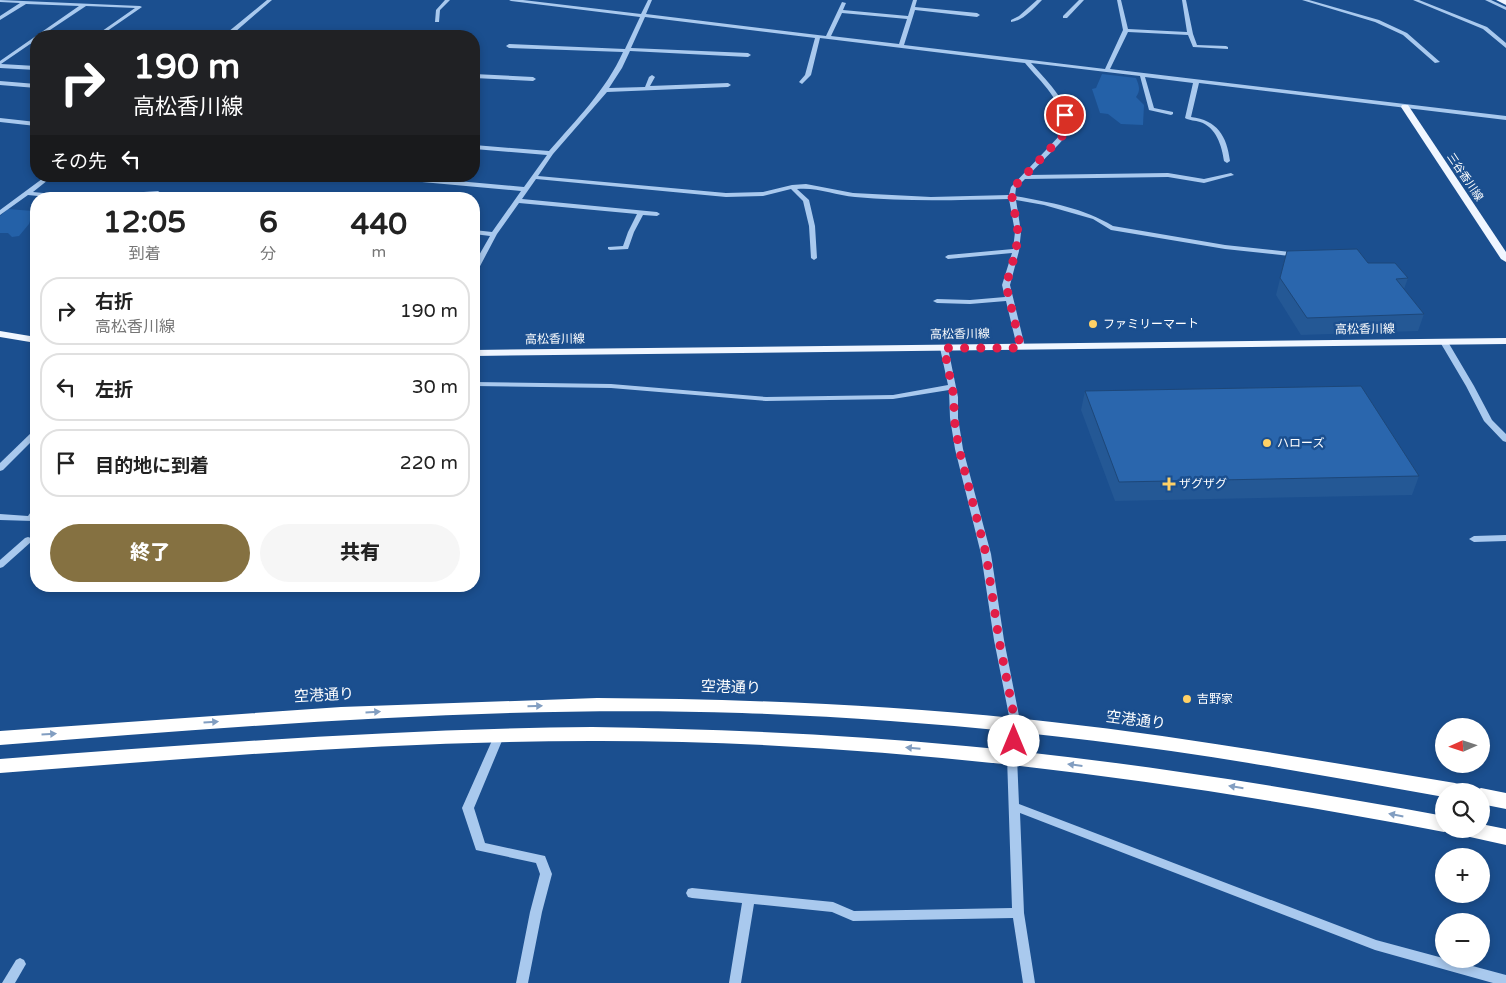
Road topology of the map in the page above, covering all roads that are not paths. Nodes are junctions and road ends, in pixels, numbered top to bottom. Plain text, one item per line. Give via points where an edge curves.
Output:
1 (90, 0) edge
2 (270, 0) edge
3 (448, 0) edge
4 (511, 0) edge
5 (650, 0) edge
6 (916, 0) edge
7 (1040, 0) edge
8 (1082, 0) edge
9 (1120, 0) edge
10 (1184, 0) edge
11 (1414, 0) edge
12 (1486, 0) edge
13 (1500, 0) edge
14 (0, 1) edge
15 (26, 1) edge
16 (1506, 1) edge
17 (1301, 2) edge
18 (844, 3) dead end
19 (83, 5) junction
20 (912, 8) junction
21 (1506, 9) edge
22 (840, 11) junction
23 (977, 15) dead end
24 (642, 16) junction
25 (1065, 17) dead end
26 (0, 18) edge
27 (909, 18) junction
28 (437, 21) dead end
29 (1013, 21) dead end
30 (47, 30) edge
31 (106, 30) edge
32 (234, 30) edge
33 (1126, 30) junction
34 (1190, 34) junction
35 (818, 37) junction
36 (828, 38) junction
37 (30, 42) edge
38 (509, 46) dead end
39 (900, 46) junction
40 (1506, 46) edge
41 (1226, 48) dead end
42 (626, 50) junction
43 (748, 55) dead end
44 (1027, 62) junction
45 (1437, 62) dead end
46 (0, 65) edge
47 (30, 68) edge
48 (1107, 71) junction
49 (1142, 75) junction
50 (480, 76) edge
51 (652, 77) dead end
52 (533, 79) dead end
53 (802, 82) dead end
54 (1196, 82) junction
55 (0, 84) edge
56 (728, 85) dead end
57 (30, 86) edge
58 (647, 88) junction
59 (605, 90) junction
60 (1405, 107) junction
61 (1171, 113) dead end
62 (1506, 118) edge
63 (3, 121) edge
64 (30, 123) edge
65 (0, 128) edge
66 (480, 147) edge
67 (551, 153) junction
68 (1227, 161) dead end
69 (1231, 175) dead end
70 (533, 177) junction
71 (1024, 177) junction
72 (42, 182) edge
73 (452, 182) edge
74 (792, 187) junction
75 (525, 188) junction
76 (26, 193) junction
77 (30, 193) edge
78 (1012, 197) junction
79 (517, 200) junction
80 (642, 213) junction
81 (0, 214) edge
82 (657, 214) dead end
83 (480, 233) edge
84 (494, 234) junction
85 (610, 248) dead end
86 (1016, 251) junction
87 (1290, 254) edge
88 (948, 257) dead end
89 (814, 258) dead end
90 (480, 259) edge
91 (1506, 259) edge
92 (1009, 299) junction
93 (937, 301) dead end
94 (0, 334) edge
95 (30, 339) edge
96 (1506, 341) edge
97 (1444, 342) junction
98 (944, 348) junction
99 (1021, 348) junction
100 (480, 353) edge
101 (480, 384) edge
102 (952, 387) junction
103 (30, 439) edge
104 (1506, 439) edge
105 (0, 468) edge
106 (0, 517) edge
107 (30, 519) edge
108 (1506, 538) edge
109 (1474, 539) dead end
110 (28, 540) dead end
111 (0, 565) edge
112 (1016, 726) junction
113 (499, 736) junction
114 (0, 738) edge
115 (1012, 757) junction
116 (0, 766) edge
117 (1435, 788) edge
118 (1490, 798) edge
119 (1506, 801) edge
120 (1013, 806) junction
121 (1435, 822) edge
122 (1490, 834) edge
123 (1506, 837) edge
124 (692, 893) dead end
125 (749, 898) junction
126 (1018, 913) junction
127 (20, 964) dead end
128 (1506, 981) edge
129 (8, 983) edge
130 (522, 983) edge
131 (735, 983) edge
132 (1029, 983) edge

1 - 19 street
2 - 32 street
3 - 28 street via 438,10
4 - 24 street
5 - 24 street
6 - 20 street
7 - 29 street
8 - 25 street
9 - 33 street
10 - 34 street
11 - 40 street via 1485,28
12 - 21 street
13 - 16 main road
14 - 15 street
15 - 19 street
15 - 26 street
17 - 45 street via 1377,21 1405,34
18 - 22 street
19 - 30 street
19 - 31 street via 140,7
20 - 23 street
20 - 27 street
22 - 27 street
22 - 36 street
24 - 35 street
24 - 42 street
27 - 39 street
33 - 34 street
33 - 48 street
34 - 41 street via 1194,46
35 - 36 street
35 - 53 street via 808,75
36 - 39 street
37 - 46 street
38 - 42 street
39 - 44 street
42 - 43 street
42 - 59 street
44 - 48 street
44 - 71 street via 1058,97 1067,127
46 - 47 street
48 - 49 street
49 - 54 street
49 - 61 street via 1151,110
50 - 52 street
51 - 58 street
54 - 60 street
54 - 68 street via 1188,118 1204,121 1217,132
55 - 57 street
56 - 58 street
58 - 59 street
59 - 67 street
60 - 62 street
60 - 91 main road, 三谷香川線
63 - 64 street
63 - 65 street
66 - 67 street
67 - 70 street
69 - 71 street via 1204,181 1168,175
70 - 74 street via 726,195 763,194
70 - 75 street
71 - 78 street via 1013,188
72 - 76 street
73 - 75 street
74 - 78 street via 806,186 853,195 931,199
74 - 89 street via 806,200
75 - 79 street
76 - 77 street
76 - 81 street
78 - 86 street via 1018,232
78 - 87 street via 1095,218 1111,228
79 - 80 street
79 - 84 street
80 - 82 street
80 - 85 street via 626,248
83 - 84 street
84 - 90 street
86 - 88 street
86 - 92 street via 1006,285
92 - 93 street
92 - 99 street
94 - 95 main road
96 - 97 main road, 高松香川線
97 - 99 main road, 高松香川線
97 - 104 street via 1488,421
98 - 99 main road, 高松香川線
98 - 100 main road, 高松香川線
98 - 102 street
101 - 102 street via 611,386 766,399 893,397
102 - 112 street via 959,449 986,554
103 - 105 street
106 - 107 street
108 - 109 street
110 - 111 street
114 -> 112 highway, 空港通り via 247,719 558,706 722,706 851,712
112 - 115 street
112 - 117 highway, 空港通り via 1171,744
115 -> 113 highway via 851,743 676,735
113 - 116 highway via 240,748
113 - 130 street via 468,808 480,846 542,859 546,874
115 - 120 street
121 -> 115 highway via 1181,778
118 - 119 highway
120 - 126 street
120 - 128 street via 1375,945
122 - 123 highway
124 - 125 street
125 - 126 street via 833,907 853,916
125 - 131 street
126 - 132 street
127 - 129 street

